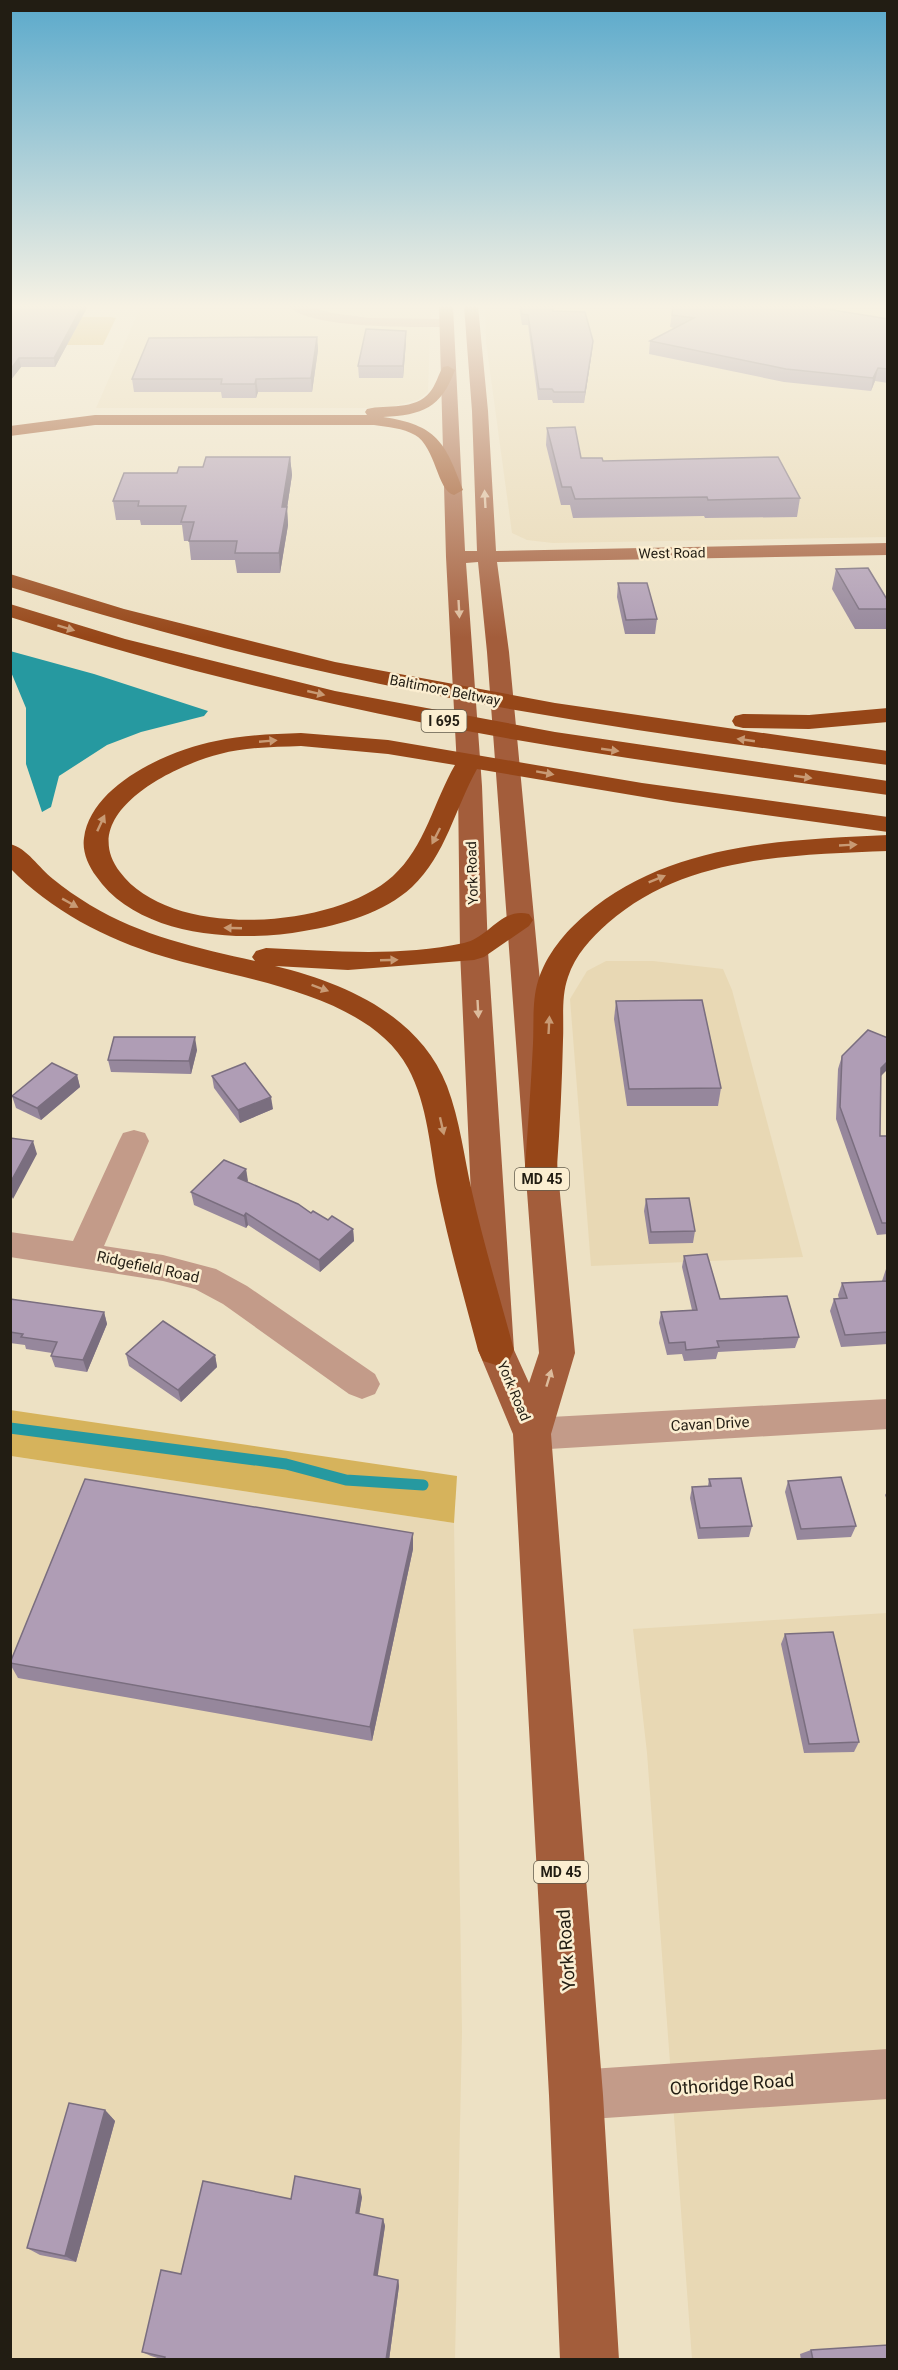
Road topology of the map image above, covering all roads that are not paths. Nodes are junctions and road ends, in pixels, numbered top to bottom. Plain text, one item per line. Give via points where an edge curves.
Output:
1 (451, 417) edge
2 (479, 417) edge
3 (451, 424) junction
4 (10, 431) edge
5 (483, 472) junction
6 (454, 490) junction
7 (888, 549) edge
8 (456, 557) junction
9 (487, 557) junction
10 (10, 567) edge
11 (10, 580) edge
12 (10, 610) edge
13 (285, 657) junction
14 (423, 687) junction
15 (888, 715) edge
16 (888, 758) edge
17 (465, 777) junction
18 (888, 788) edge
19 (888, 825) edge
20 (888, 843) edge
21 (10, 852) edge
22 (519, 920) junction
23 (104, 922) junction
24 (474, 951) junction
25 (134, 1141) dead end
26 (542, 1167) junction
27 (10, 1244) edge
28 (84, 1253) junction
29 (496, 1350) junction
30 (362, 1384) dead end
31 (888, 1414) edge
32 (532, 1434) junction
33 (888, 2074) edge
34 (576, 2095) junction
35 (590, 2360) edge

1 - 3 main road, York Road / MD 45
2 - 5 main road, York Road / MD 45
3 - 5 main road via 461,436 464,464
3 - 6 main road, York Road / MD 45
4 - 6 highway via 95,420 374,420 402,424 432,438
9 -> 5 main road, York Road / MD 45
6 - 8 main road, York Road / MD 45
7 - 9 main road, West Road
8 - 9 main road, West Road
8 -> 17 main road, York Road / MD 45
9 - 22 main road, York Road / MD 45
10 - 13 highway
11 - 13 highway, Baltimore Beltway / I 695 via 119,614
12 -> 18 highway, Baltimore Beltway / I 695 via 167,657 403,713 572,744
13 - 14 highway, Baltimore Beltway / I 695
14 - 15 highway via 642,713 759,722
16 -> 14 highway, Baltimore Beltway / I 695 via 719,736
17 -> 19 highway via 427,855 408,878 385,895 324,920 260,928 195,923 136,900 107,874 98,852 97,833 106,813 116,799 151,772 205,750 283,740 369,744
17 - 24 main road, York Road / MD 45
26 -> 20 highway via 551,985 565,955 598,916 624,895 690,867 779,851
21 -> 23 highway via 32,877 57,896
22 - 24 highway
22 - 26 main road, York Road / MD 45
23 -> 24 highway via 175,943 294,959 399,959
23 -> 29 highway via 169,949 307,983 336,994 393,1031 415,1054 438,1109
24 -> 29 main road, York Road / MD 45
25 - 28 street
32 -> 26 main road, York Road / MD 45 via 557,1353
27 - 28 street, Ridgefield Road
28 - 30 street, Ridgefield Road via 204,1278 235,1295
29 - 32 main road, York Road / MD 45
31 - 32 street, Cavan Drive
32 - 34 main road, York Road / MD 45
33 - 34 street, Othoridge Road
34 - 35 main road, York Road / MD 45

